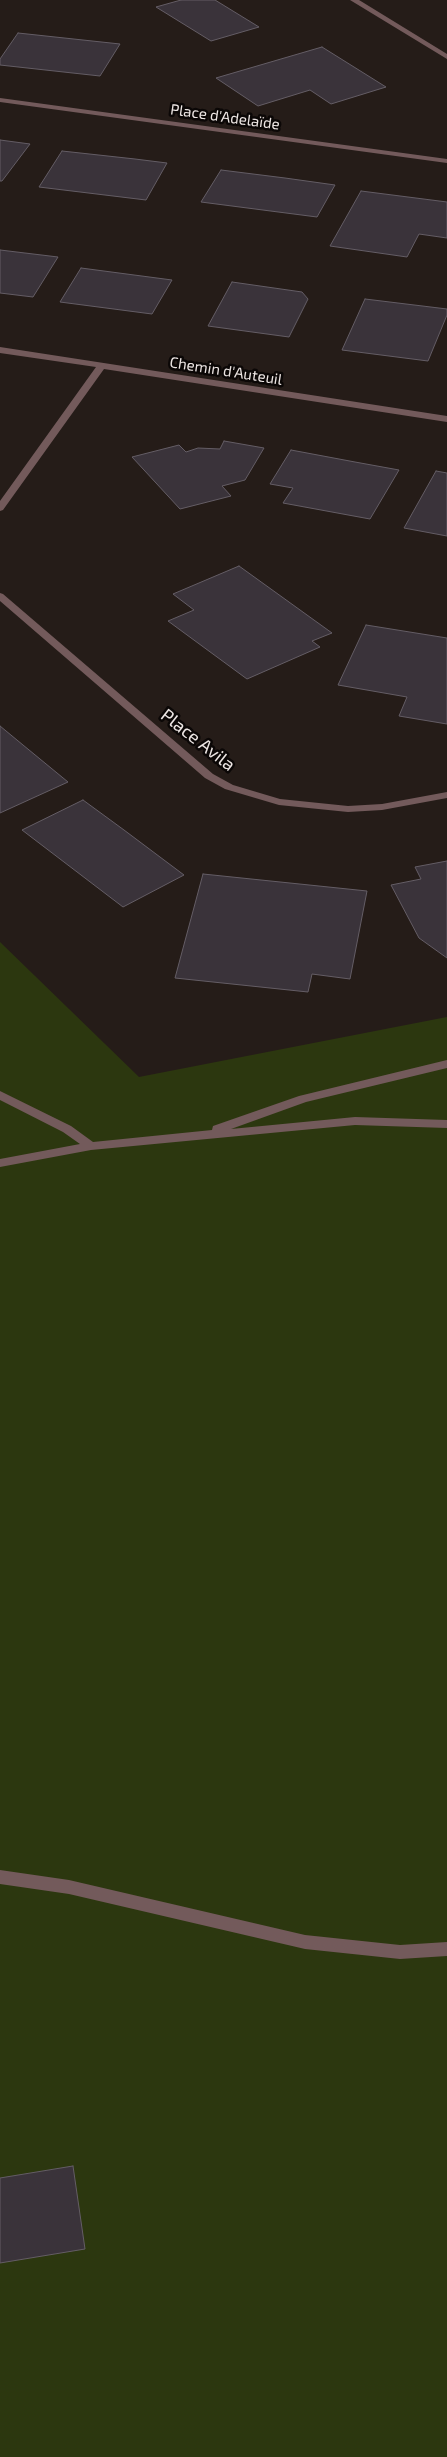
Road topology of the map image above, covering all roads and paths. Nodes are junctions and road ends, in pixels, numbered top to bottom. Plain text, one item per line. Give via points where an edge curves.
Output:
1 (354, 0) edge
2 (447, 57) edge
3 (0, 100) edge
4 (447, 161) edge
5 (0, 350) edge
6 (101, 366) junction
7 (447, 419) edge
8 (0, 508) edge
9 (0, 596) edge
10 (447, 795) edge
11 (447, 1064) edge
12 (0, 1095) edge
13 (447, 1124) edge
14 (198, 1136) junction
15 (91, 1146) junction
16 (0, 1163) edge
17 (0, 1877) edge
18 (447, 1949) edge

1 - 2 street
3 - 4 street, Place d'Adelaïde
5 - 6 street, Chemin d'Auteuil
6 - 7 street, Chemin d'Auteuil
6 - 8 street
9 - 10 street, Place Avila via 209,776 229,787 278,802 348,810
11 - 14 street via 303,1099
12 - 15 street via 67,1129
13 - 14 street via 355,1120
14 - 15 street
15 - 16 street
17 - 18 street via 69,1887 305,1942 400,1952

